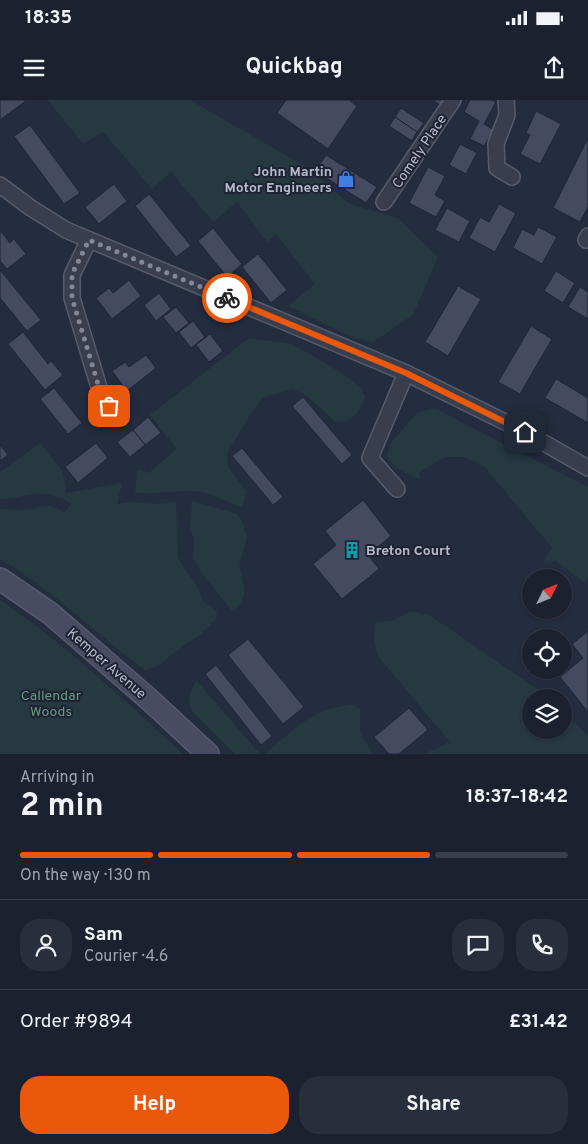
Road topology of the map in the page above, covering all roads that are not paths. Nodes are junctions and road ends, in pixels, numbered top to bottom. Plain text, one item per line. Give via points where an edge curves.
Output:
1 (453, 100) edge
2 (506, 100) edge
3 (512, 177) dead end
4 (0, 185) edge
5 (384, 202) dead end
6 (89, 240) junction
7 (406, 373) junction
8 (118, 417) dead end
9 (588, 468) edge
10 (396, 489) dead end
11 (0, 579) edge
12 (208, 754) edge

1 - 5 street, Comely Place
2 - 3 street via 506,115 496,144 497,168
4 - 6 street via 66,230
6 - 7 street
6 - 8 street via 72,274 72,298 101,394
7 - 9 street via 525,432
7 - 10 street via 370,458
11 - 12 street, Kemper Avenue via 51,614

